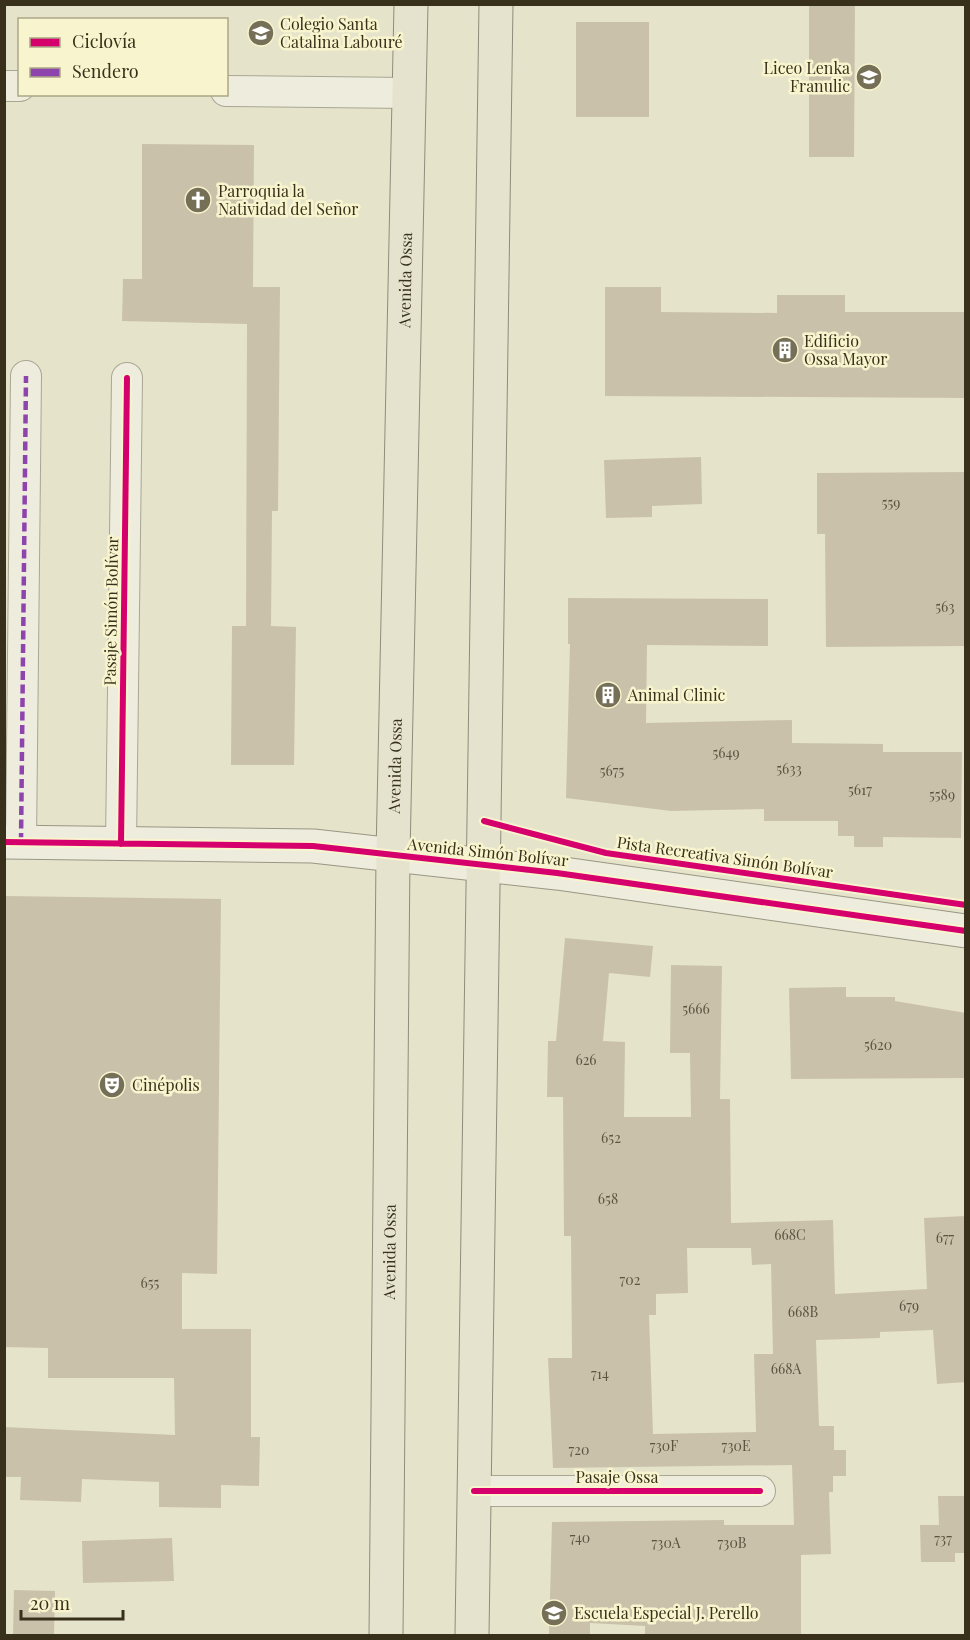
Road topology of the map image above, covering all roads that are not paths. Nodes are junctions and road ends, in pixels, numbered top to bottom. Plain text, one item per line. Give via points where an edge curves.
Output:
1 (411, 4) edge
2 (496, 4) edge
3 (228, 91) edge
4 (408, 93) junction
5 (26, 376) dead end
6 (127, 378) dead end
7 (13, 842) edge
8 (121, 844) junction
9 (393, 855) junction
10 (483, 865) junction
11 (966, 931) edge
12 (474, 1491) junction
13 (760, 1491) dead end
14 (386, 1635) edge
15 (472, 1635) edge

1 - 4 main road, Avenida Ossa
2 - 10 main road
3 - 4 street
4 - 9 main road, Avenida Ossa
5 - 7 street
6 - 8 street, Pasaje Simón Bolívar
7 - 8 street, Avenida Simón Bolívar
8 - 9 street, Avenida Simón Bolívar via 313,846
9 - 10 street, Avenida Simón Bolívar
9 - 14 main road, Avenida Ossa
10 - 11 street, Avenida Simón Bolívar
10 - 12 main road
12 - 13 street, Pasaje Ossa
12 - 15 main road

